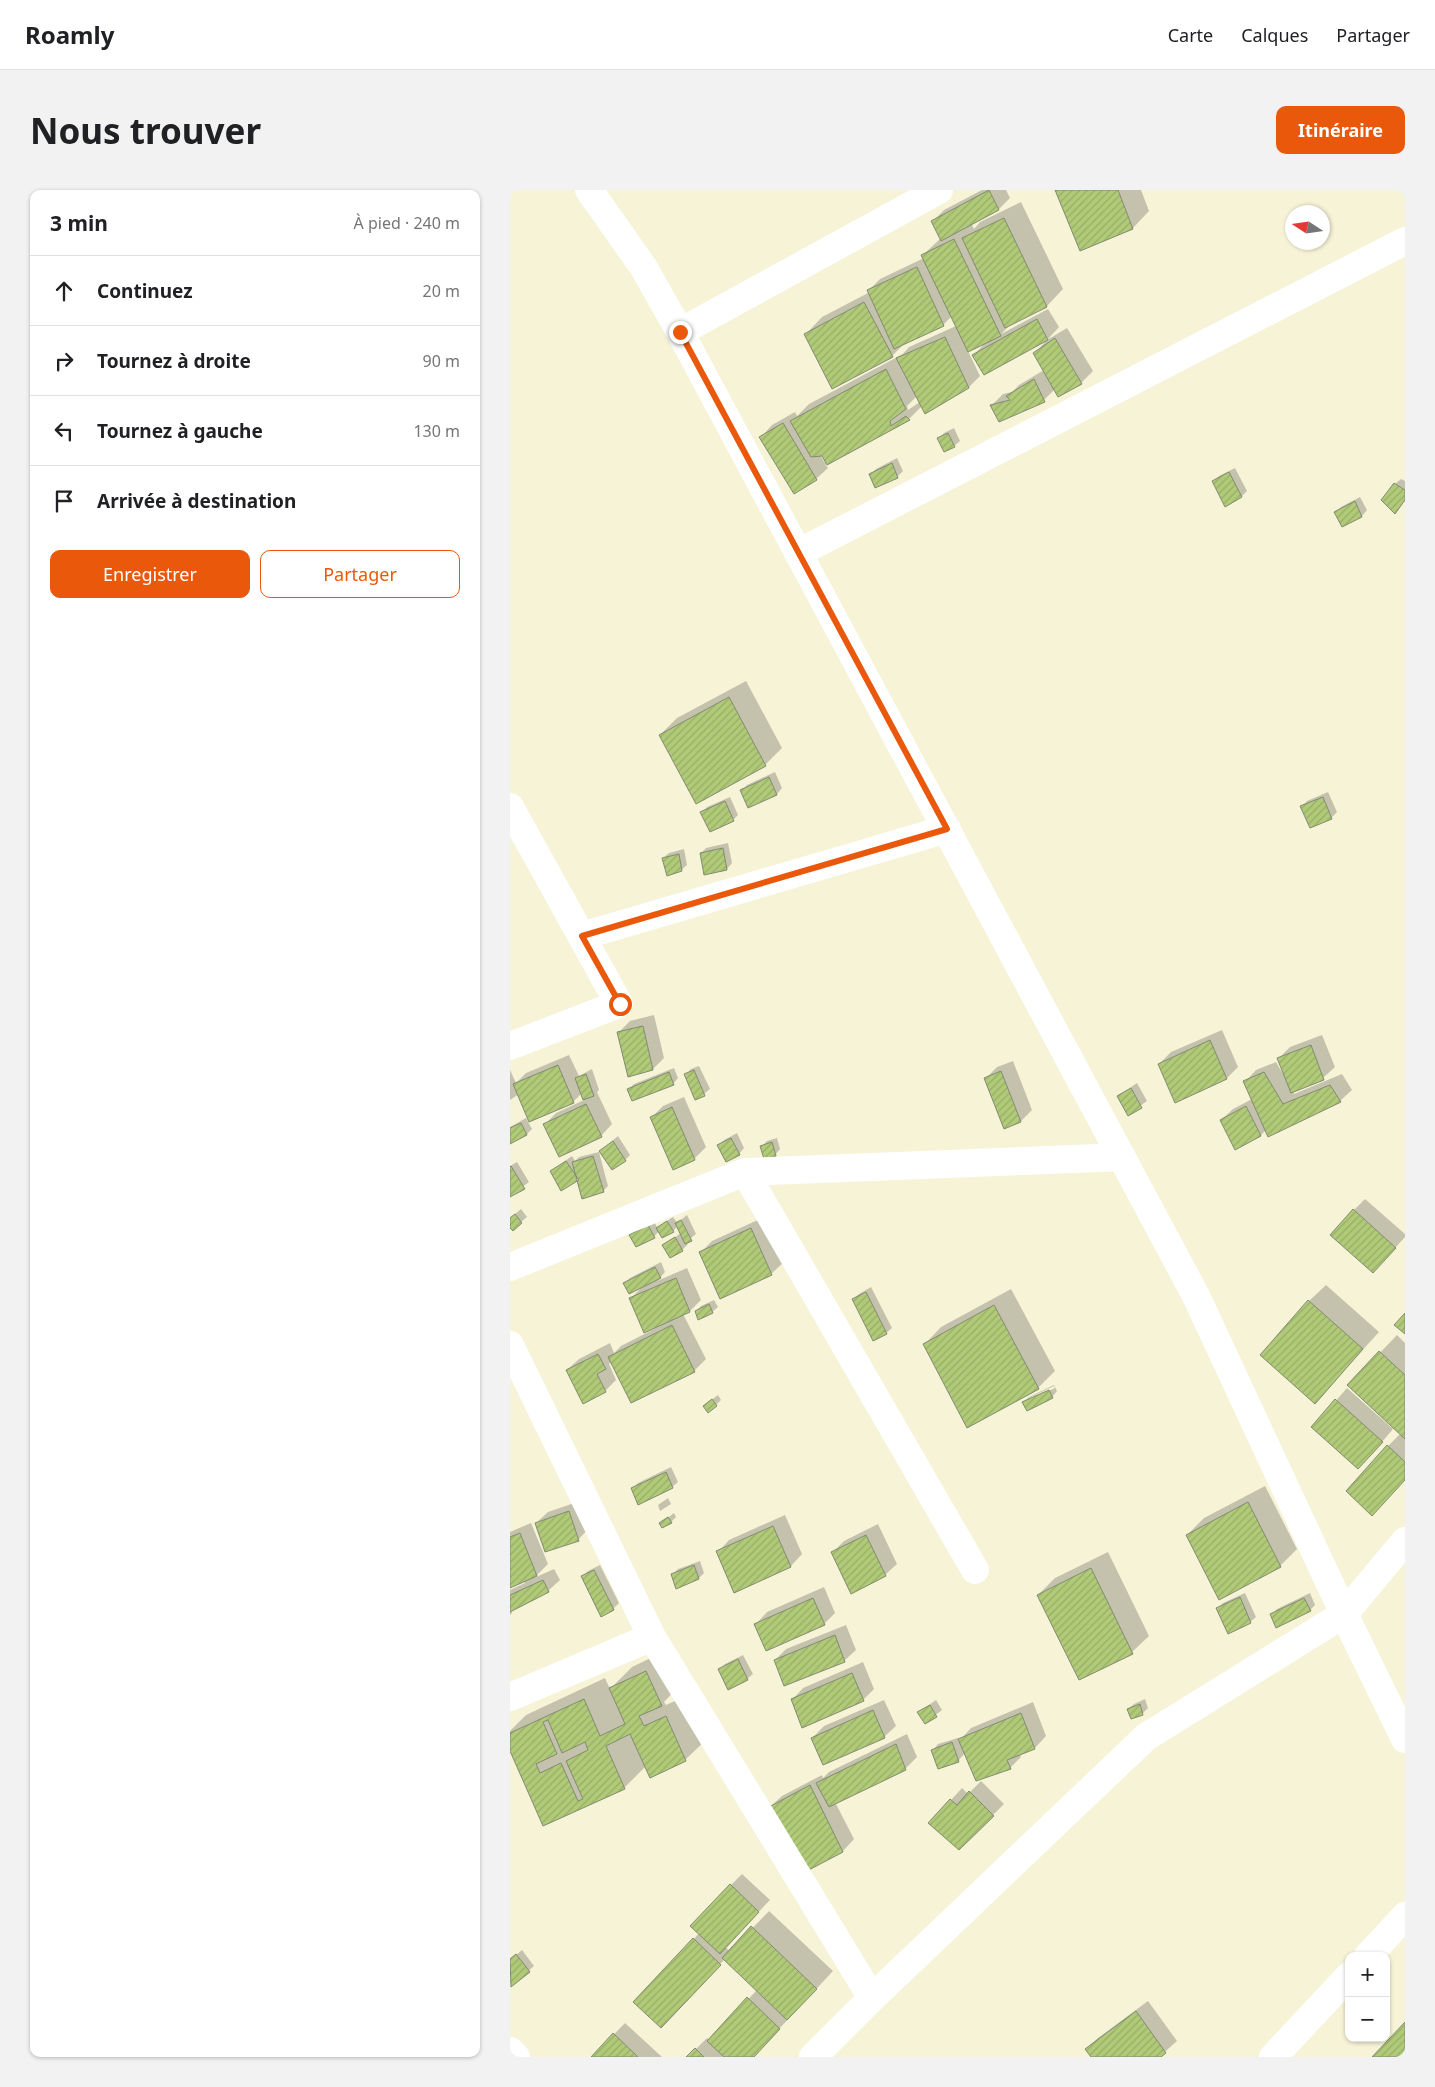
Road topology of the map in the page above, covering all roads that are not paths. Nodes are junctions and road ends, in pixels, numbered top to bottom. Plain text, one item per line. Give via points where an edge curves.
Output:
1 (589, 190) edge
2 (939, 190) edge
3 (1405, 241) edge
4 (680, 332) junction
5 (798, 553) junction
6 (510, 807) edge
7 (947, 829) junction
8 (582, 936) junction
9 (510, 1046) edge
10 (1122, 1157) junction
11 (745, 1172) junction
12 (510, 1267) edge
13 (510, 1345) edge
14 (1405, 1541) edge
15 (975, 1570) dead end
16 (1344, 1614) junction
17 (652, 1637) junction
18 (510, 1697) edge
19 (1405, 1739) edge
20 (1405, 1916) edge
21 (1372, 1952) edge
22 (1345, 1980) edge
23 (872, 1998) junction
24 (510, 2051) edge
25 (516, 2057) edge
26 (813, 2057) edge
27 (1273, 2057) edge

1 - 4 street via 644,268
2 - 4 street
3 - 5 street
4 - 5 street
5 - 7 street
6 - 8 street
7 - 8 street
7 - 10 street
8 - 9 street via 620,1004
10 - 11 street
10 - 16 street via 1196,1296
11 - 12 street
11 - 15 street
13 - 17 street
14 - 16 street
16 - 19 street
16 - 23 street via 1146,1736
17 - 18 street
17 - 23 street
20 - 21 street
22 - 27 street
23 - 26 street
24 - 25 street

